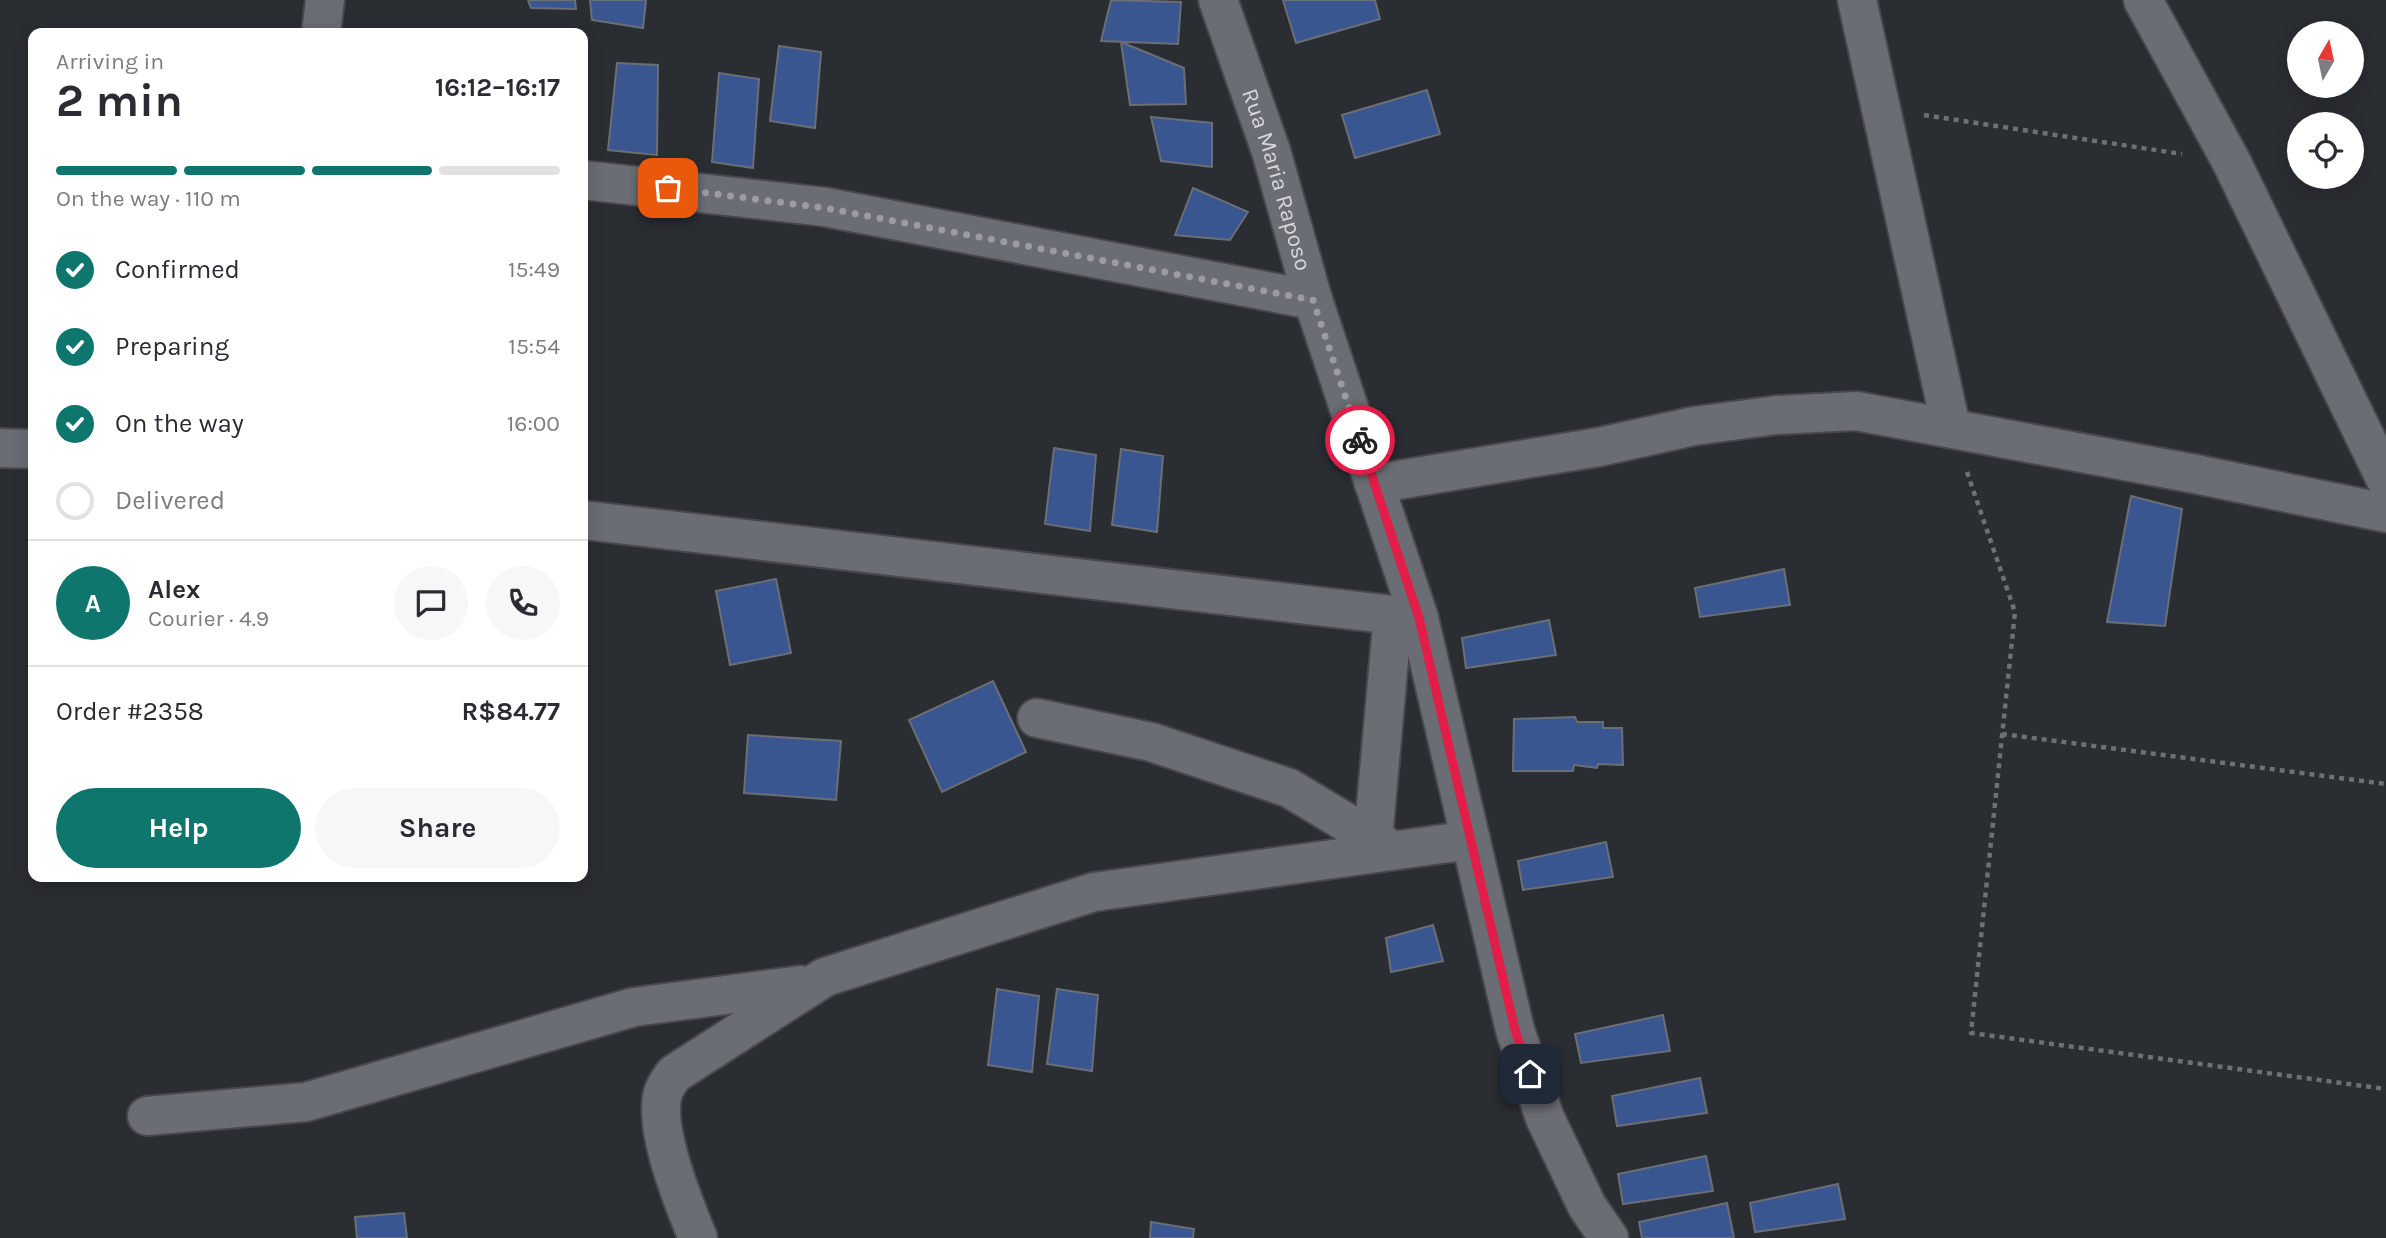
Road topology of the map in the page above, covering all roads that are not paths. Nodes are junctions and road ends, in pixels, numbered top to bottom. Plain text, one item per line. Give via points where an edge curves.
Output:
1 (325, 0) edge
2 (1218, 0) edge
3 (1857, 0) edge
4 (2143, 0) edge
5 (322, 28) edge
6 (588, 181) edge
7 (1313, 300) junction
8 (1951, 427) junction
9 (0, 448) edge
10 (28, 449) edge
11 (2386, 480) edge
12 (1374, 484) junction
13 (2386, 513) edge
14 (588, 521) edge
15 (1406, 617) junction
16 (1037, 718) dead end
17 (1471, 840) junction
18 (1382, 845) junction
19 (814, 984) junction
20 (147, 1116) dead end
21 (698, 1238) edge
22 (1609, 1238) edge

1 - 5 street
2 - 7 street, Rua Maria Raposo via 1271,151
3 - 8 street
4 - 11 street via 2231,161
6 - 7 street via 825,208
7 - 12 street, Rua Maria Raposo
8 - 12 street via 1856,411 1777,415
8 - 13 street
9 - 10 street
12 - 15 street, Rua Maria Raposo
14 - 15 street
15 - 17 street, Rua Maria Raposo
15 - 18 street
16 - 18 street via 1152,742 1289,788
17 - 18 street
17 - 22 street, Rua Maria Raposo via 1515,1030 1545,1118 1587,1206
18 - 19 street via 1094,892
19 - 20 street via 634,1007 306,1102
19 - 21 street via 674,1074 664,1091 664,1135

